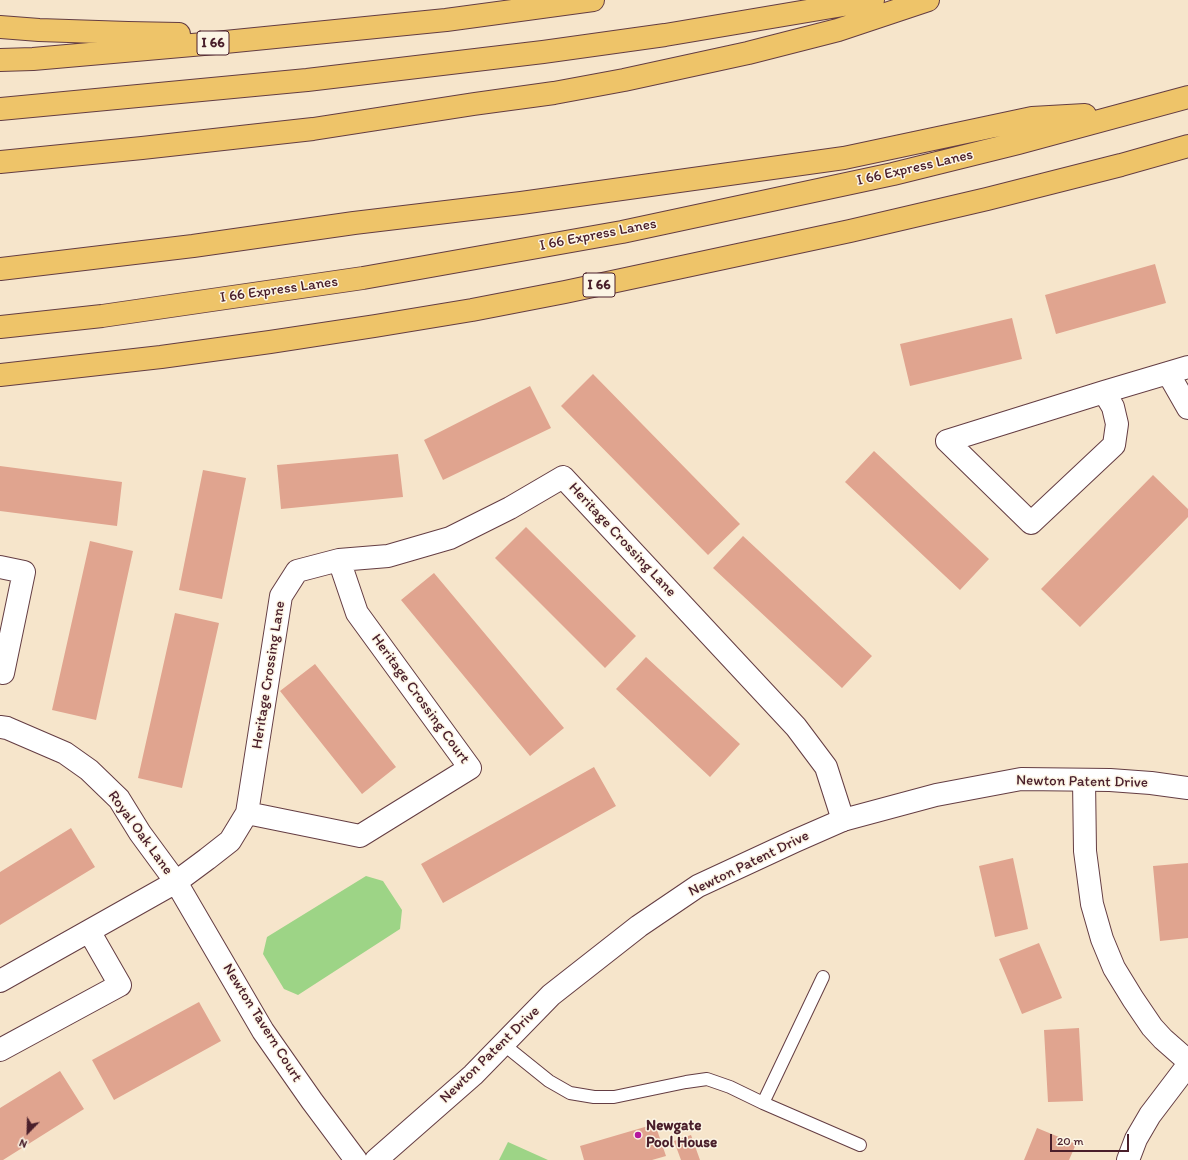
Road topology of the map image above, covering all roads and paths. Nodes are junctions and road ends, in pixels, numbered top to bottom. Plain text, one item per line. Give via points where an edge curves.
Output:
1 (593, 0) edge
2 (872, 0) edge
3 (928, 0) edge
4 (394, 25) junction
5 (0, 27) edge
6 (33, 59) junction
7 (0, 60) edge
8 (0, 66) edge
9 (1188, 97) edge
10 (0, 109) edge
11 (1136, 111) junction
12 (1188, 146) edge
13 (0, 162) edge
14 (0, 270) edge
15 (0, 328) edge
16 (1178, 370) edge
17 (0, 375) edge
18 (1104, 392) junction
19 (1188, 408) edge
20 (339, 560) junction
21 (0, 567) edge
22 (1, 677) edge
23 (0, 727) edge
24 (1084, 780) junction
25 (1188, 788) edge
26 (247, 813) junction
27 (843, 820) junction
28 (176, 882) junction
29 (89, 931) junction
30 (823, 977) dead end
31 (0, 981) edge
32 (503, 1044) junction
33 (0, 1050) edge
34 (1188, 1061) edge
35 (1188, 1065) edge
36 (763, 1103) junction
37 (860, 1145) dead end
38 (356, 1160) edge
39 (376, 1160) edge
40 (1128, 1160) edge

1 - 4 highway, I 66
2 - 10 highway via 665,35 535,53 307,80
3 - 13 highway via 838,30 624,80 554,93 313,129
4 - 5 highway via 243,34 121,33
4 - 6 highway, I 66
6 - 7 highway, I 66
6 - 8 highway
9 - 11 highway, I 66 Express Lanes
11 - 14 highway via 1032,118 829,160 529,202
11 - 15 highway, I 66 Express Lanes via 893,174 622,232 363,278 102,316
12 - 17 highway, I 66 via 987,199 557,294 270,342
16 - 18 street
16 - 19 street
18 - 18 street via 1044,410 947,441 1031,523 1114,445 1117,424 1113,407
20 - 26 street, Heritage Crossing Lane via 297,571 281,596
20 - 26 street, Heritage Crossing Court via 357,613 470,768 360,836
20 - 27 street, Heritage Crossing Lane via 388,556 450,538 510,508 563,477 796,727 826,767
21 - 22 street via 24,572
23 - 28 street, Royal Oak Lane via 65,753 89,770 119,799
24 - 25 street, Newton Patent Drive via 1151,783
24 - 27 street, Newton Patent Drive via 1021,779 936,796
24 - 34 street via 1085,851 1092,904 1102,939 1114,968 1132,999 1162,1039
26 - 28 street, Heritage Crossing Lane via 230,841
27 - 32 street, Newton Patent Drive via 698,886 638,926 551,995
28 - 29 street, Heritage Crossing Lane
28 - 38 street, Newton Tavern Court via 263,1031
29 - 31 street, Heritage Crossing Lane
29 - 33 street via 120,986
30 - 36 lane
32 - 36 lane via 549,1081 570,1093 614,1097 708,1079
32 - 39 street, Newton Patent Drive via 473,1075
35 - 40 street via 1150,1115 1136,1139
36 - 37 lane

